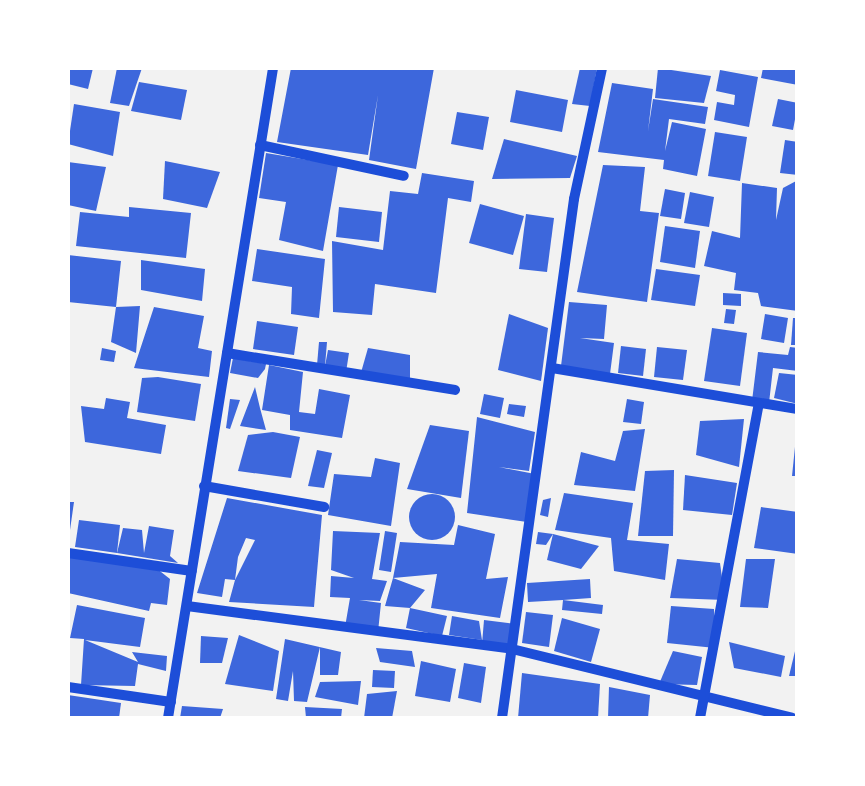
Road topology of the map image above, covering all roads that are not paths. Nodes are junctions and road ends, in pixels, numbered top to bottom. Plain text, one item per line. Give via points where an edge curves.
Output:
1 (274, 68) edge
2 (602, 68) edge
3 (260, 144) junction
4 (404, 176) dead end
5 (227, 353) junction
6 (552, 368) junction
7 (456, 390) dead end
8 (759, 404) junction
9 (798, 410) edge
10 (204, 486) junction
11 (324, 507) dead end
12 (68, 553) edge
13 (192, 571) junction
14 (187, 606) junction
15 (512, 649) junction
16 (68, 687) edge
17 (705, 700) junction
18 (171, 702) junction
19 (168, 718) edge
20 (502, 718) edge
21 (700, 718) edge
22 (792, 718) edge

1 - 3 street
2 - 6 street
3 - 4 street
3 - 5 street
5 - 7 street
5 - 10 street
6 - 8 street
6 - 15 street
8 - 9 street
8 - 17 street
10 - 11 street
10 - 13 street
12 - 13 street
13 - 14 street
14 - 15 street
14 - 18 street
15 - 17 street
15 - 20 street
16 - 18 street
17 - 21 street
17 - 22 street
18 - 19 street

